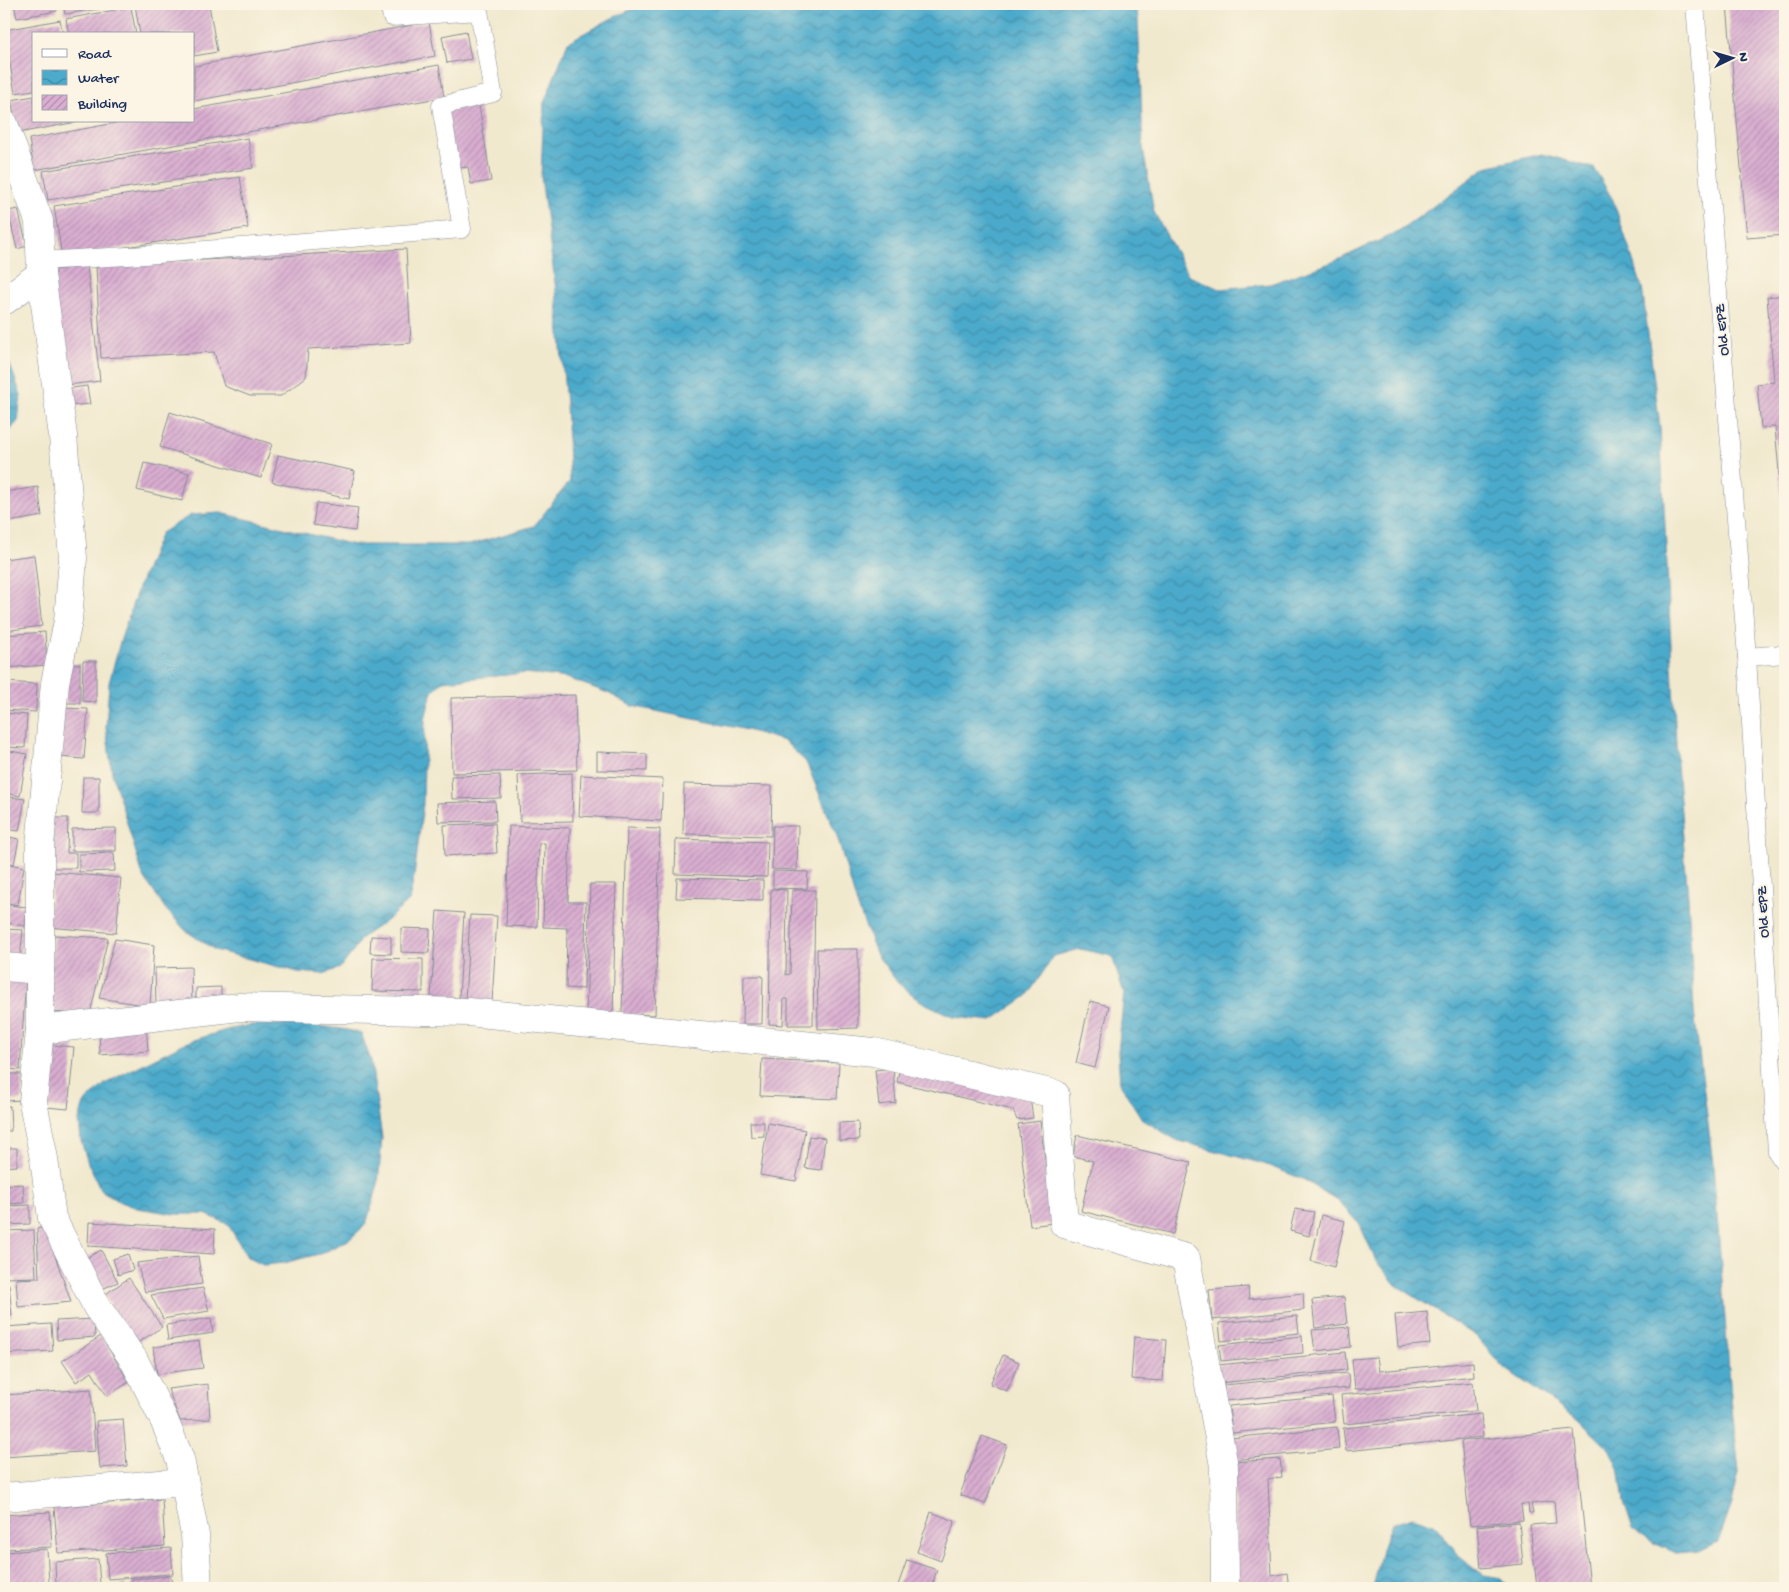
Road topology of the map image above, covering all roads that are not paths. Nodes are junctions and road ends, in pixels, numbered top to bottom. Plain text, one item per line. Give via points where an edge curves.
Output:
1 (390, 4) edge
2 (1695, 4) edge
3 (4, 124) edge
4 (40, 268) junction
5 (4, 301) edge
6 (1785, 654) edge
7 (1747, 657) junction
8 (4, 967) edge
9 (40, 970) junction
10 (40, 1030) junction
11 (1785, 1164) edge
12 (184, 1482) junction
13 (4, 1497) edge
14 (198, 1588) edge
15 (1225, 1588) edge

1 - 4 lane via 392,17 479,11 493,93 441,106 462,229 155,254
2 - 7 lane, Old EPZ
3 - 4 street via 39,221
4 - 5 street
4 - 9 street via 63,436 73,558 68,621 55,683 41,828
6 - 7 lane
7 - 11 lane, Old EPZ via 1777,1152
8 - 9 street
9 - 10 street
10 - 12 street via 33,1102 52,1218 97,1307 134,1360 164,1420 180,1459
10 - 15 street via 240,1007 468,1012 874,1052 1055,1094 1064,1224 1186,1258 1224,1466
12 - 13 street
12 - 14 street via 195,1536

